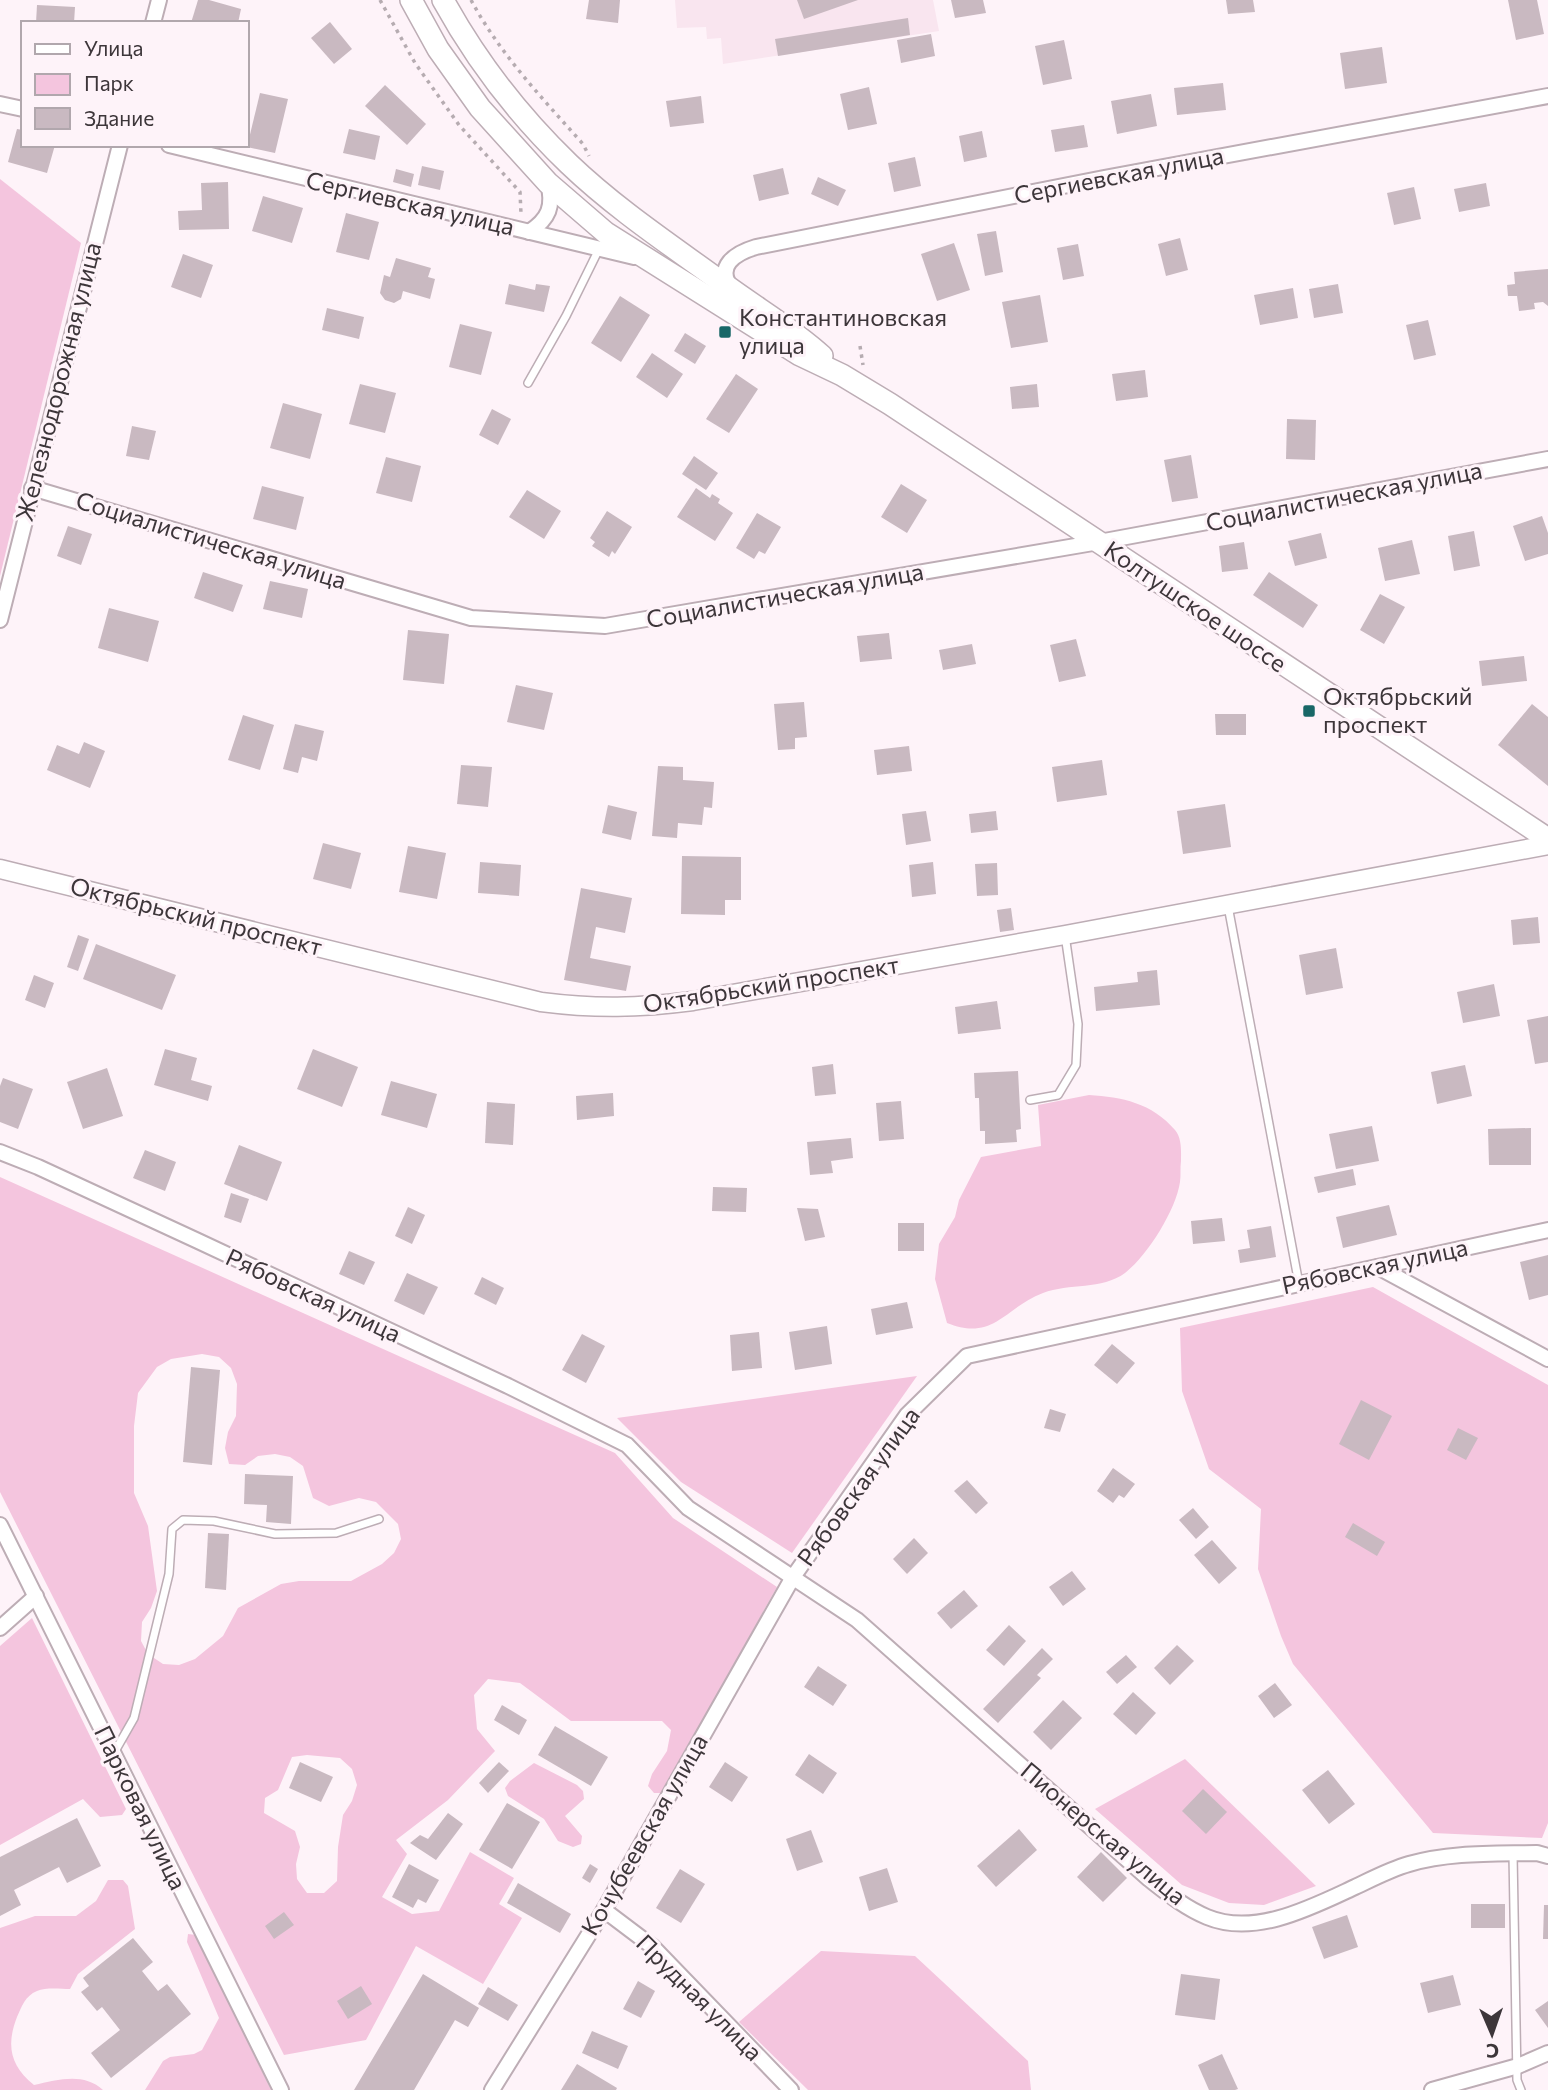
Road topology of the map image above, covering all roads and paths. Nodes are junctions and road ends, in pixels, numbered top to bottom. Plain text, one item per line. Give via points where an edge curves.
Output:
1 (159, 0) edge
2 (380, 0) edge
3 (411, 0) edge
4 (443, 0) edge
5 (471, 0) edge
6 (154, 21) edge
7 (1548, 96) edge
8 (0, 104) edge
9 (21, 109) edge
10 (119, 147) edge
11 (177, 147) edge
12 (590, 158) dead end
13 (548, 183) junction
14 (521, 218) dead end
15 (529, 232) junction
16 (600, 248) junction
17 (651, 261) junction
18 (735, 293) junction
19 (842, 374) junction
20 (527, 383) dead end
21 (1548, 459) edge
22 (32, 488) junction
23 (1098, 542) junction
24 (0, 620) edge
25 (1548, 842) edge
26 (0, 869) edge
27 (1227, 905) junction
28 (1065, 936) junction
29 (1030, 1100) dead end
30 (0, 1152) edge
31 (1548, 1230) edge
32 (1378, 1267) junction
33 (1299, 1284) junction
34 (1548, 1359) edge
35 (379, 1519) dead end
36 (0, 1525) edge
37 (793, 1577) junction
38 (36, 1595) junction
39 (0, 1628) edge
40 (113, 1754) junction
41 (1513, 1854) junction
42 (1548, 1856) edge
43 (604, 1910) junction
44 (1548, 2053) edge
45 (1518, 2066) junction
46 (281, 2090) edge
47 (492, 2090) edge
48 (791, 2090) edge
49 (1432, 2090) edge
50 (1521, 2090) edge

1 - 6 street
2 - 14 path via 415,63 459,125 520,192
3 - 13 main road, Колтушское шоссе via 438,49 480,108
4 - 18 main road, Колтушское шоссе via 502,91 569,163
5 - 12 path via 521,76 583,144
7 - 18 street, Сергиевская улица via 1104,177 756,247 730,260 726,271
8 - 9 street
10 - 22 street, Железнодорожная улица
11 - 15 street, Сергиевская улица
13 - 15 street via 550,211
13 - 17 main road, Колтушское шоссе via 606,233
15 - 16 street, Сергиевская улица
16 - 17 street, Сергиевская улица
16 - 20 lane
17 - 19 main road, Колтушское шоссе via 800,355
18 - 19 main road, Колтушское шоссе via 810,344
19 - 23 main road, Колтушское шоссе
21 - 23 street, Социалистическая улица
22 - 23 street, Социалистическая улица via 471,618 605,626
22 - 24 street, Железнодорожная улица
23 - 25 main road, Колтушское шоссе
25 - 27 street, Октябрьский проспект
26 - 28 street, Октябрьский проспект via 541,1002 589,1008 693,1001
27 - 28 street, Октябрьский проспект
27 - 33 lane
28 - 29 lane via 1077,1024 1076,1065 1058,1095
30 - 37 street, Рябовская улица via 627,1445 688,1508
31 - 32 street, Рябовская улица
32 - 33 street, Рябовская улица
32 - 34 street
33 - 37 street, Рябовская улица via 967,1356 907,1415
35 - 40 lane via 336,1533 275,1534 204,1520 183,1520 172,1529 169,1574 134,1718
36 - 38 street, Парковая улица
37 - 41 street, Пионерская улица via 857,1620 1149,1879 1209,1918 1238,1924 1274,1919 1407,1864 1446,1856
37 - 43 street, Кочубеевская улица
38 - 39 street
38 - 40 street, Парковая улица
40 - 46 street, Парковая улица
41 - 42 street, Пионерская улица
41 - 45 lane
43 - 47 street, Кочубеевская улица
43 - 48 street, Прудная улица via 653,1947
44 - 45 street
45 - 49 street
45 - 50 lane

